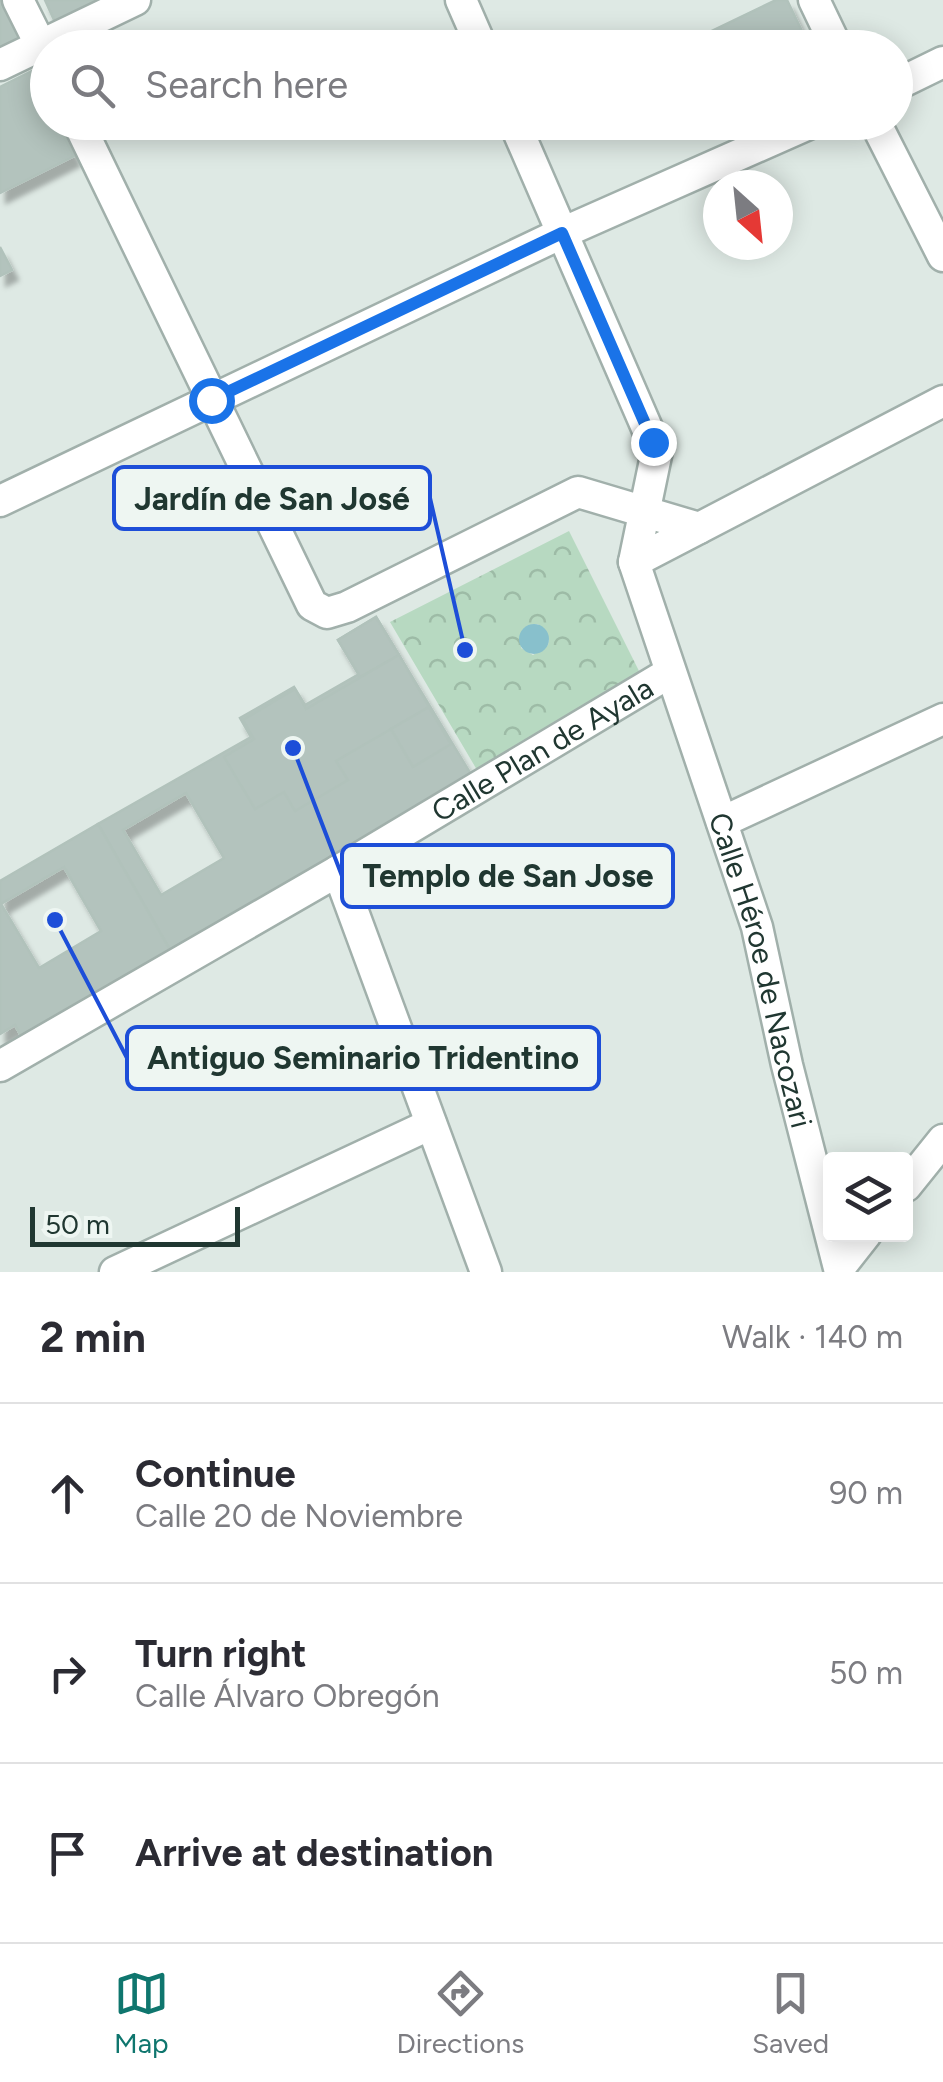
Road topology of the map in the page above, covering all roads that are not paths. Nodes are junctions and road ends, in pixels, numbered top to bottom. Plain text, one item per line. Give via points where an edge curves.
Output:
1 (18, 0) edge
2 (135, 0) edge
3 (461, 0) edge
4 (814, 0) edge
5 (33, 30) edge
6 (82, 30) edge
7 (474, 30) edge
8 (828, 30) edge
9 (30, 56) edge
10 (943, 62) edge
11 (0, 65) edge
12 (913, 76) edge
13 (87, 140) edge
14 (522, 140) edge
15 (772, 140) edge
16 (884, 140) edge
17 (562, 233) junction
18 (943, 256) edge
19 (211, 400) junction
20 (943, 401) edge
21 (0, 501) edge
22 (643, 511) junction
23 (699, 528) junction
24 (634, 562) junction
25 (669, 672) junction
26 (943, 720) edge
27 (722, 822) junction
28 (338, 871) junction
29 (0, 1066) edge
30 (431, 1124) junction
31 (943, 1140) edge
32 (913, 1177) edge
33 (860, 1242) edge
34 (840, 1270) edge
35 (115, 1272) edge
36 (486, 1272) edge

1 - 5 street
2 - 6 street
3 - 7 street
4 - 8 street
9 - 11 street
10 - 12 street
13 - 19 street
14 - 17 street
15 - 17 street
16 - 18 street
17 - 19 street
17 - 22 street via 657,451
19 - 21 street
19 - 22 street via 312,605 327,612 578,492
20 - 23 street
22 - 23 street
22 - 24 street
23 - 24 street
24 - 25 street, Calle Héroe de Nacozari
25 - 27 street, Calle Héroe de Nacozari
25 - 28 street, Calle Plan de Ayala
26 - 27 street
27 - 34 street, Calle Héroe de Nacozari via 757,927
28 - 29 street, Calle Plan de Ayala
28 - 30 street
30 - 35 street
30 - 36 street
31 - 32 street
33 - 34 street

